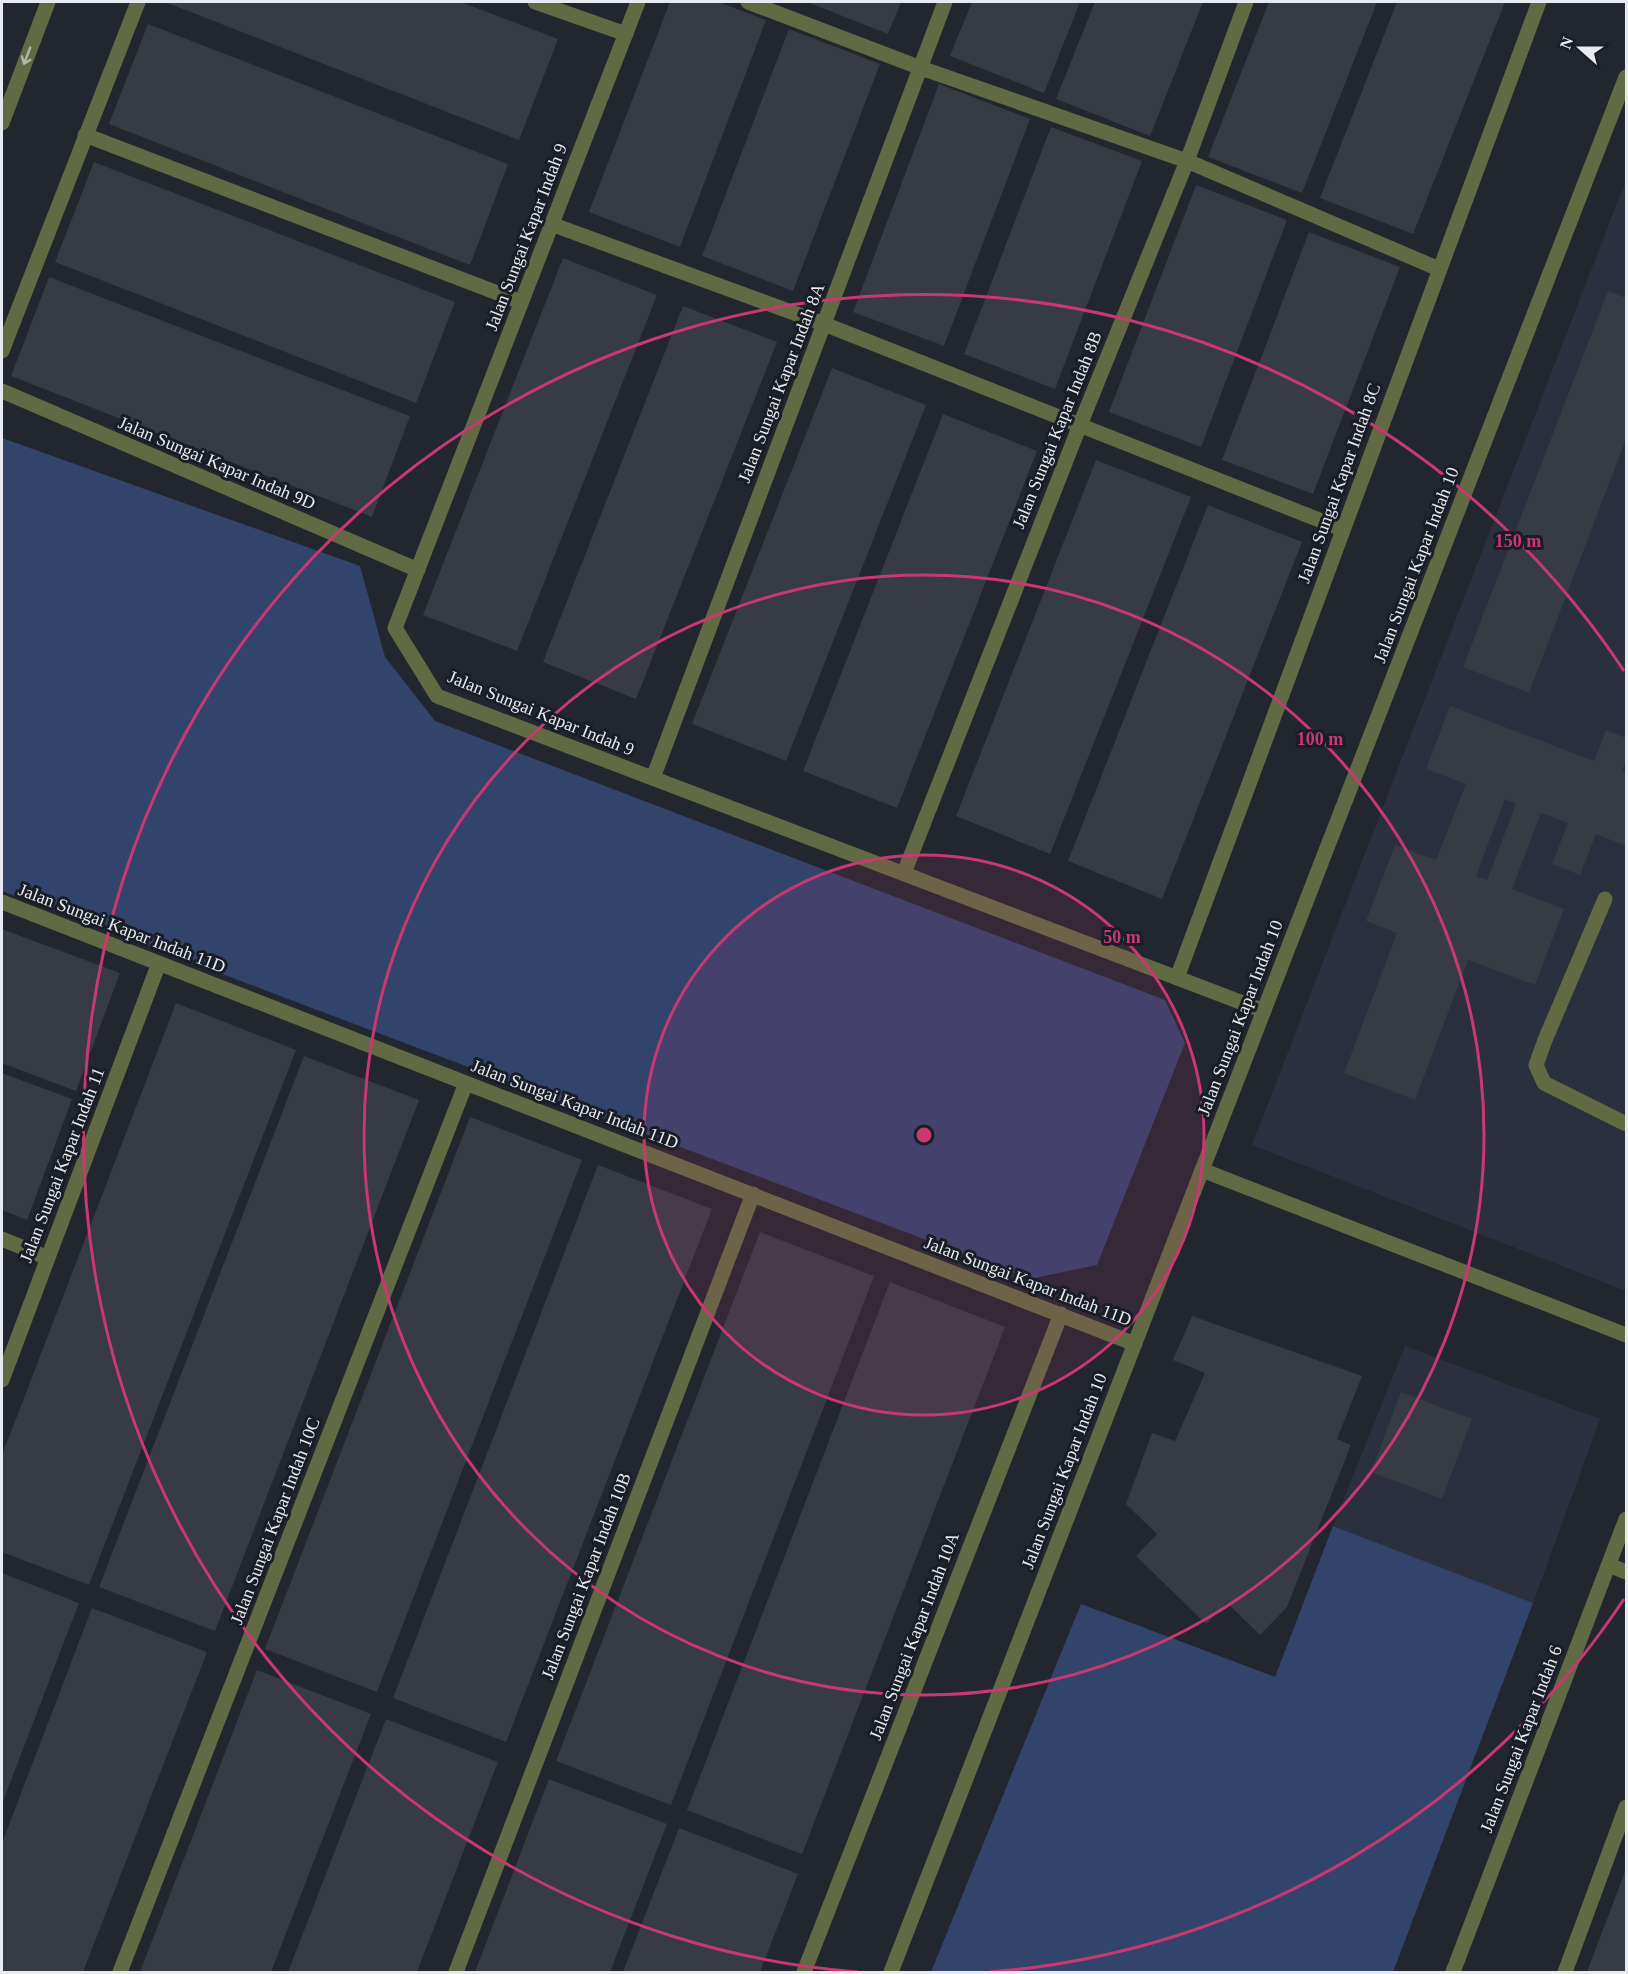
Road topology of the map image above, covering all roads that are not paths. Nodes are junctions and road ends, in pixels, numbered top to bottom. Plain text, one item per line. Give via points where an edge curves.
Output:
1 (48, 2) edge
2 (138, 2) edge
3 (535, 2) edge
4 (638, 2) edge
5 (748, 2) edge
6 (945, 2) edge
7 (1246, 2) edge
8 (1539, 2) edge
9 (626, 34) junction
10 (921, 68) junction
11 (1626, 77) edge
12 (2, 123) edge
13 (85, 135) junction
14 (1187, 161) junction
15 (551, 224) junction
16 (1439, 269) junction
17 (522, 302) junction
18 (824, 324) junction
19 (2, 351) edge
20 (2, 391) edge
21 (1080, 425) junction
22 (1342, 530) junction
23 (418, 570) junction
24 (653, 778) junction
25 (904, 873) junction
26 (1605, 899) dead end
27 (2, 902) edge
28 (159, 963) junction
29 (1176, 978) junction
30 (1264, 1011) junction
31 (466, 1083) junction
32 (1626, 1124) edge
33 (1202, 1170) junction
34 (753, 1194) junction
35 (2, 1239) edge
36 (48, 1258) junction
37 (1060, 1314) junction
38 (1626, 1335) edge
39 (1135, 1344) junction
40 (2, 1380) edge
41 (1626, 1519) edge
42 (1609, 1565) junction
43 (1626, 1572) edge
44 (1626, 1807) edge
45 (120, 1972) edge
46 (456, 1972) edge
47 (804, 1972) edge
48 (891, 1972) edge
49 (1453, 1972) edge
50 (1565, 1972) edge

1 -> 12 street
2 - 13 street
3 - 9 street
4 - 9 street, Jalan Sungai Kapar Indah 9
5 - 10 street
6 - 10 street, Jalan Sungai Kapar Indah 8A
7 - 14 street, Jalan Sungai Kapar Indah 8B
8 - 16 street, Jalan Sungai Kapar Indah 8C
9 - 15 street, Jalan Sungai Kapar Indah 9
10 - 14 street
10 - 18 street, Jalan Sungai Kapar Indah 8A
11 - 30 street, Jalan Sungai Kapar Indah 10
13 - 17 street
13 - 19 street
14 - 16 street
14 - 21 street, Jalan Sungai Kapar Indah 8B
15 - 17 street, Jalan Sungai Kapar Indah 9
15 - 18 street
16 - 22 street, Jalan Sungai Kapar Indah 8C
17 - 23 street, Jalan Sungai Kapar Indah 9
18 - 21 street
18 - 24 street, Jalan Sungai Kapar Indah 8A
20 - 23 street, Jalan Sungai Kapar Indah 9D
21 - 22 street
21 - 25 street, Jalan Sungai Kapar Indah 8B
22 - 29 street, Jalan Sungai Kapar Indah 8C
23 - 24 street, Jalan Sungai Kapar Indah 9 via 395,628 437,696
24 - 25 street, Jalan Sungai Kapar Indah 9
25 - 29 street, Jalan Sungai Kapar Indah 9
26 - 32 street via 1536,1065 1544,1083
27 - 28 street, Jalan Sungai Kapar Indah 11D
28 - 31 street, Jalan Sungai Kapar Indah 11D
28 - 36 street, Jalan Sungai Kapar Indah 11
29 - 30 street, Jalan Sungai Kapar Indah 9
30 - 33 street, Jalan Sungai Kapar Indah 10
31 - 34 street, Jalan Sungai Kapar Indah 11D
31 - 45 street, Jalan Sungai Kapar Indah 10C
33 - 38 street
33 - 39 street, Jalan Sungai Kapar Indah 10
34 - 37 street, Jalan Sungai Kapar Indah 11D
34 - 46 street, Jalan Sungai Kapar Indah 10B
35 - 36 street
36 - 40 street, Jalan Sungai Kapar Indah 11
37 - 39 street, Jalan Sungai Kapar Indah 11D
37 - 47 street, Jalan Sungai Kapar Indah 10A
39 - 48 street, Jalan Sungai Kapar Indah 10
41 - 42 street, Jalan Sungai Kapar Indah 6
42 - 43 street
42 - 49 street, Jalan Sungai Kapar Indah 6
44 - 50 street

